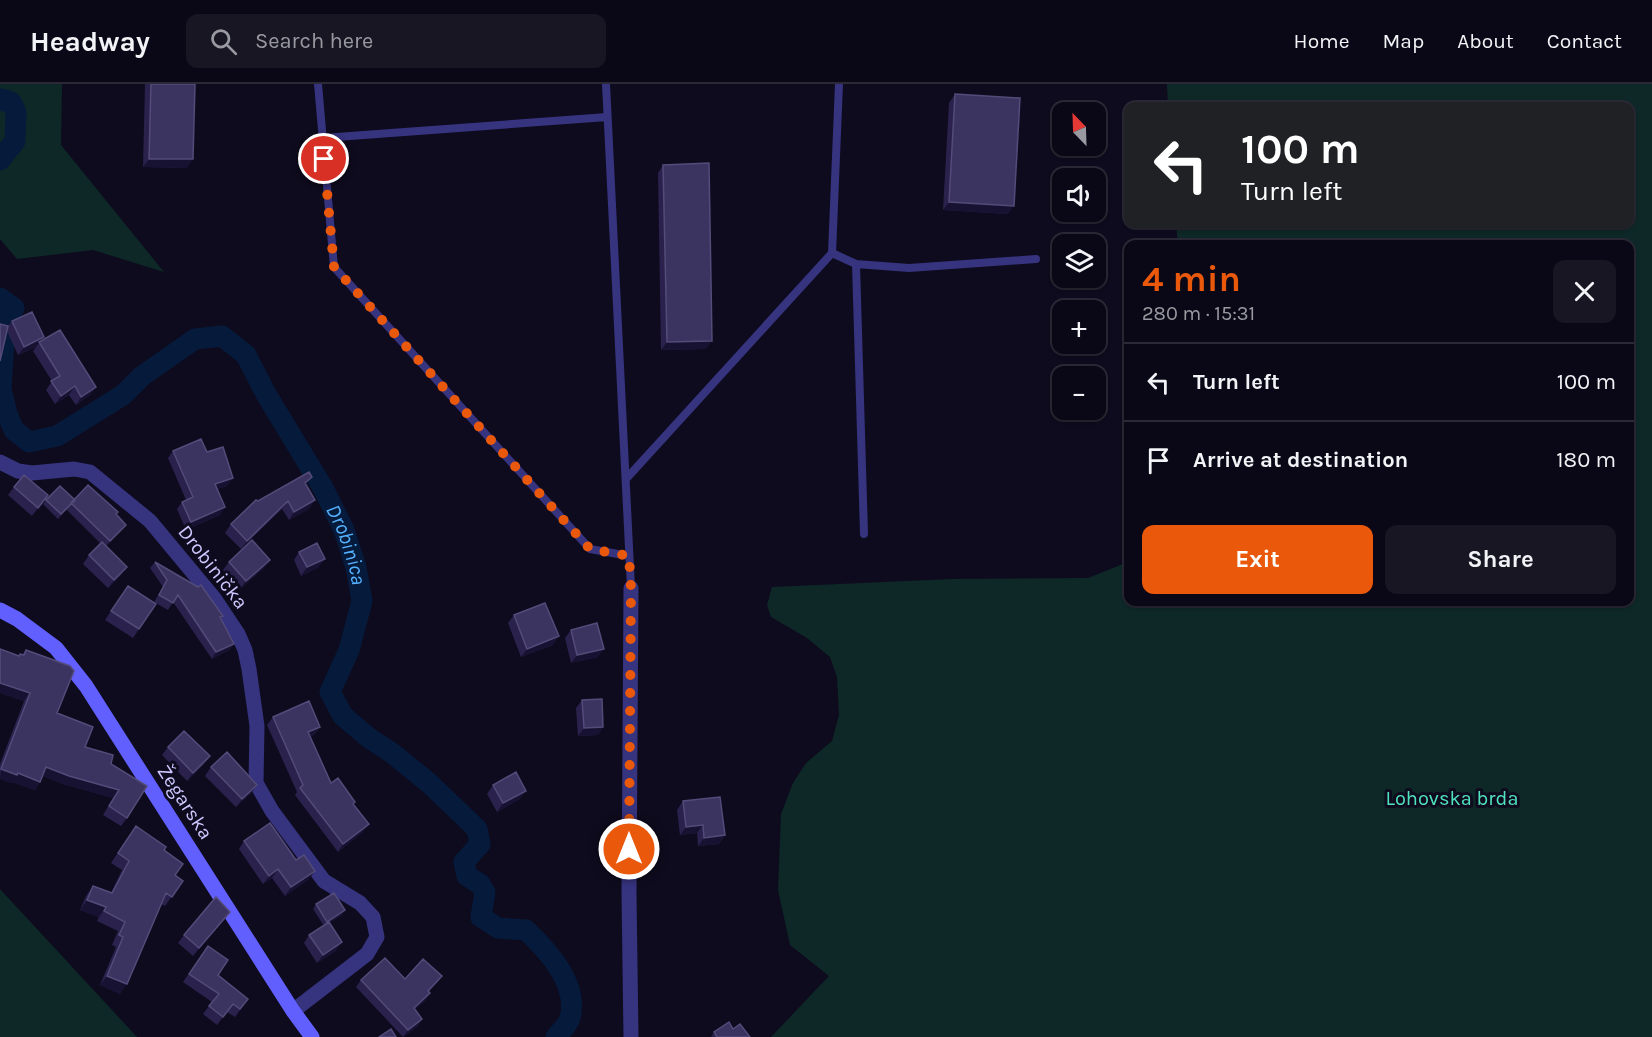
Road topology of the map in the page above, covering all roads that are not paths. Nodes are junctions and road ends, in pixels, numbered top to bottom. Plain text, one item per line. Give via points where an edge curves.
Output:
1 (318, 84) edge
2 (606, 84) edge
3 (839, 84) edge
4 (607, 117) junction
5 (322, 138) junction
6 (832, 253) junction
7 (1035, 259) dead end
8 (856, 264) junction
9 (0, 462) edge
10 (626, 479) junction
11 (864, 534) dead end
12 (629, 556) junction
13 (631, 588) joint
14 (0, 610) edge
15 (293, 1011) junction
16 (312, 1037) edge
17 (631, 1037) edge

1 - 5 lane
2 - 4 lane
3 - 6 lane
4 - 5 lane
4 - 10 lane
5 - 12 lane via 334,267 590,549
6 - 8 lane
6 - 10 lane
7 - 8 lane via 909,268
8 - 11 lane
9 - 15 street, Drobinička via 32,473 74,469 90,472 150,521 238,634 249,669 257,726 256,783 324,881 360,903 373,917 377,937 367,954
10 - 12 lane
12 - 13 lane
13 - 17 street
14 - 15 street, Žegarska via 56,648 86,686
15 - 16 street, Žegarska

